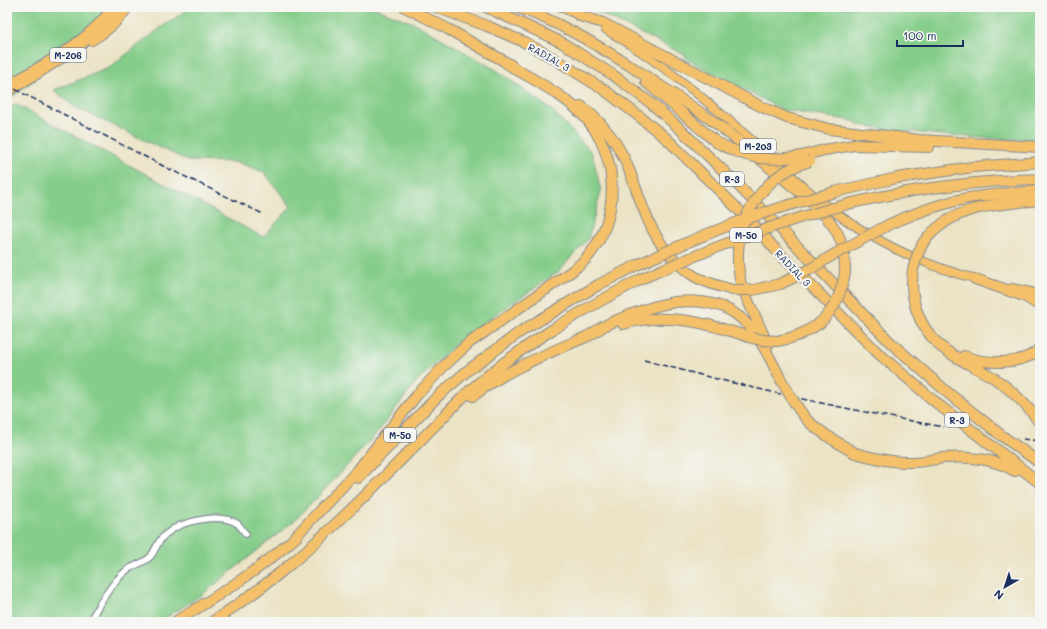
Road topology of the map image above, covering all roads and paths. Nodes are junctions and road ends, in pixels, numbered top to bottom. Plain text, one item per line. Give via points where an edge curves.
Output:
1 (112, 7) edge
2 (119, 7) edge
3 (129, 7) edge
4 (405, 7) edge
5 (436, 7) edge
6 (486, 7) edge
7 (515, 7) edge
8 (561, 7) edge
9 (580, 16) junction
10 (70, 54) junction
11 (506, 63) junction
12 (7, 85) edge
13 (7, 93) edge
14 (1040, 148) edge
15 (806, 158) junction
16 (1040, 162) edge
17 (1040, 178) edge
18 (1040, 191) edge
19 (1040, 200) edge
20 (975, 279) junction
21 (1040, 294) edge
22 (1040, 306) edge
23 (590, 334) junction
24 (934, 339) junction
25 (1040, 348) edge
26 (780, 377) junction
27 (443, 417) junction
28 (1037, 419) edge
29 (1040, 463) edge
30 (1040, 483) edge
31 (1040, 489) edge
32 (246, 534) dead end
33 (292, 540) junction
34 (90, 622) edge
35 (175, 622) edge
36 (212, 622) edge

1 - 12 main road, M-206 via 68,48
2 - 10 main road, M-206 via 102,27
3 - 10 main road via 106,32
4 - 11 highway
5 - 30 highway, RADIAL 3 / R-3 via 524,42 603,89 640,117 667,139 753,224 878,353 940,406
6 - 29 highway, RADIAL 3 / R-3 via 560,42 652,104 738,186 890,342 947,392
7 - 15 highway, bridge via 555,25 607,55 646,82 716,142 735,152 769,159
7 - 23 highway, bridge via 556,23 609,53 717,124 814,205 830,222 840,238 845,256 842,289 835,305 820,323 805,333 789,339 777,341 752,338 717,326 669,318 628,323
8 - 9 main road, M-203
9 - 14 highway via 603,23 787,118 829,129 920,140
9 - 20 main road, M-203 via 631,45 677,76 819,200 849,222 906,254
10 - 13 main road, M-206
11 - 18 highway, bridge via 554,88 595,118 615,142 624,158 648,222 661,245 693,275 732,290 753,290 780,284 890,224 946,204 968,198
11 - 33 highway via 568,102 601,139 609,162 612,187 610,209 599,240 572,272 469,343 444,366 416,396 358,470
14 - 15 highway via 920,147
15 - 26 highway, bridge via 765,189 742,229 738,252 741,285 764,334
16 - 33 highway, M-50, bridge via 973,167 896,178 834,192 731,225 637,265 532,325 467,371 437,397 350,487
17 - 27 highway, M-50, bridge via 895,193 788,220 728,242 642,278 607,297 531,344 481,381
19 - 24 highway, bridge via 986,206 959,214 943,223 923,243 913,270 912,291 916,312
20 - 21 main road, M-203
20 - 22 highway via 1024,296
23 - 26 highway via 606,325 674,302 696,300 710,303 734,313 753,330
23 - 27 highway via 495,380
24 - 25 highway via 957,354 991,362 1023,358
24 - 28 highway via 948,351 1008,388
26 - 31 highway, bridge via 807,419 830,439 855,453 897,462 979,458 1004,465
27 - 36 highway, M-50 via 330,529 281,572
32 - 34 street via 238,524 222,519 207,518 178,526 165,534 150,557 126,571 102,600
33 - 35 highway, M-50 via 228,589

